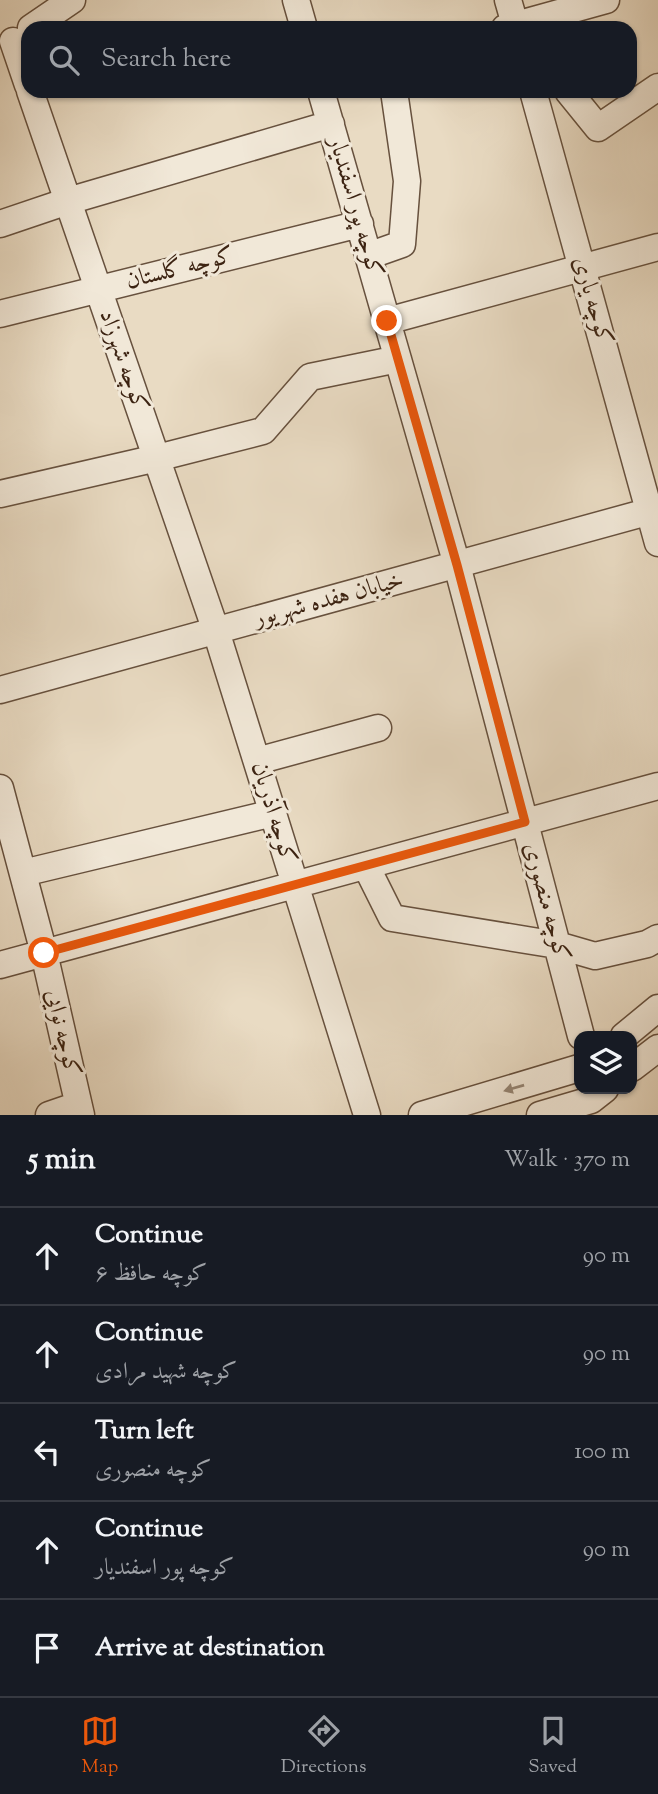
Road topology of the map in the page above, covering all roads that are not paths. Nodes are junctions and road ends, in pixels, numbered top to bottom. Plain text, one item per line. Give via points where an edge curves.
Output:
1 (72, 0) edge
2 (296, 0) edge
3 (508, 0) edge
4 (606, 0) edge
5 (41, 21) edge
6 (302, 21) edge
7 (512, 21) edge
8 (534, 21) edge
9 (658, 87) edge
10 (32, 98) edge
11 (323, 98) edge
12 (395, 98) edge
13 (535, 98) edge
14 (573, 98) edge
15 (331, 124) junction
16 (68, 201) junction
17 (0, 224) edge
18 (359, 224) junction
19 (658, 247) edge
20 (369, 256) junction
21 (582, 268) junction
22 (98, 289) junction
23 (0, 314) edge
24 (387, 321) junction
25 (398, 359) junction
26 (157, 458) junction
27 (0, 494) edge
28 (654, 510) edge
29 (658, 543) edge
30 (457, 565) junction
31 (216, 631) junction
32 (0, 690) edge
33 (378, 728) dead end
34 (257, 761) junction
35 (658, 786) edge
36 (0, 788) edge
37 (273, 813) junction
38 (525, 822) junction
39 (366, 866) junction
40 (23, 873) junction
41 (295, 885) junction
42 (658, 938) edge
43 (557, 946) junction
44 (44, 953) junction
45 (0, 965) edge
46 (658, 1008) edge
47 (581, 1031) edge
48 (630, 1031) edge
49 (658, 1048) edge
50 (637, 1064) edge
51 (574, 1069) edge
52 (597, 1101) edge
53 (79, 1110) edge
54 (49, 1115) edge
55 (366, 1115) edge
56 (422, 1115) edge
57 (540, 1115) edge

1 - 5 street
2 - 6 street
3 - 7 street
4 - 8 street
9 - 14 street via 597,128
10 - 16 street, کوچه شهرزاد
11 - 15 street, کوچه پور اسفندیار
12 - 20 street via 407,181 402,244
13 - 21 street, کوچه یاری
15 - 16 street
15 - 18 street, کوچه پور اسفندیار
16 - 17 street
16 - 22 street, کوچه شهرزاد
18 - 20 street, کوچه پور اسفندیار
18 - 22 street, کوچه گلستان
19 - 21 street
20 - 24 street, کوچه پور اسفندیار
21 - 24 street
21 - 28 street, کوچه یاری
22 - 23 street, کوچه گلستان
22 - 26 street, کوچه شهرزاد
24 - 25 street, کوچه پور اسفندیار
25 - 26 street via 310,377 263,431
25 - 30 street, کوچه پور اسفندیار
26 - 27 street
26 - 31 street, کوچه شهرزاد
28 - 29 street, کوچه یاری
28 - 30 street, خیابان هفده شهریور
30 - 31 street, خیابان هفده شهریور
30 - 38 street, کوچه منصوری
31 - 32 street, خیابان هفده شهریور
31 - 34 street, کوچه آذریان
33 - 34 street
34 - 37 street, کوچه آذریان
35 - 38 street
36 - 40 street, کوچه نوایی
37 - 40 street
37 - 41 street, کوچه آذریان
38 - 39 street
38 - 43 street, کوچه منصوری
39 - 41 street
39 - 43 street via 392,918
40 - 44 street, کوچه نوایی
41 - 44 street
41 - 55 street, کوچه آذریان
42 - 43 street via 596,956
43 - 47 street, کوچه منصوری
44 - 45 street
44 - 53 street, کوچه نوایی
46 - 48 street
49 - 50 street
51 -> 56 street
52 - 57 street
53 - 54 street

